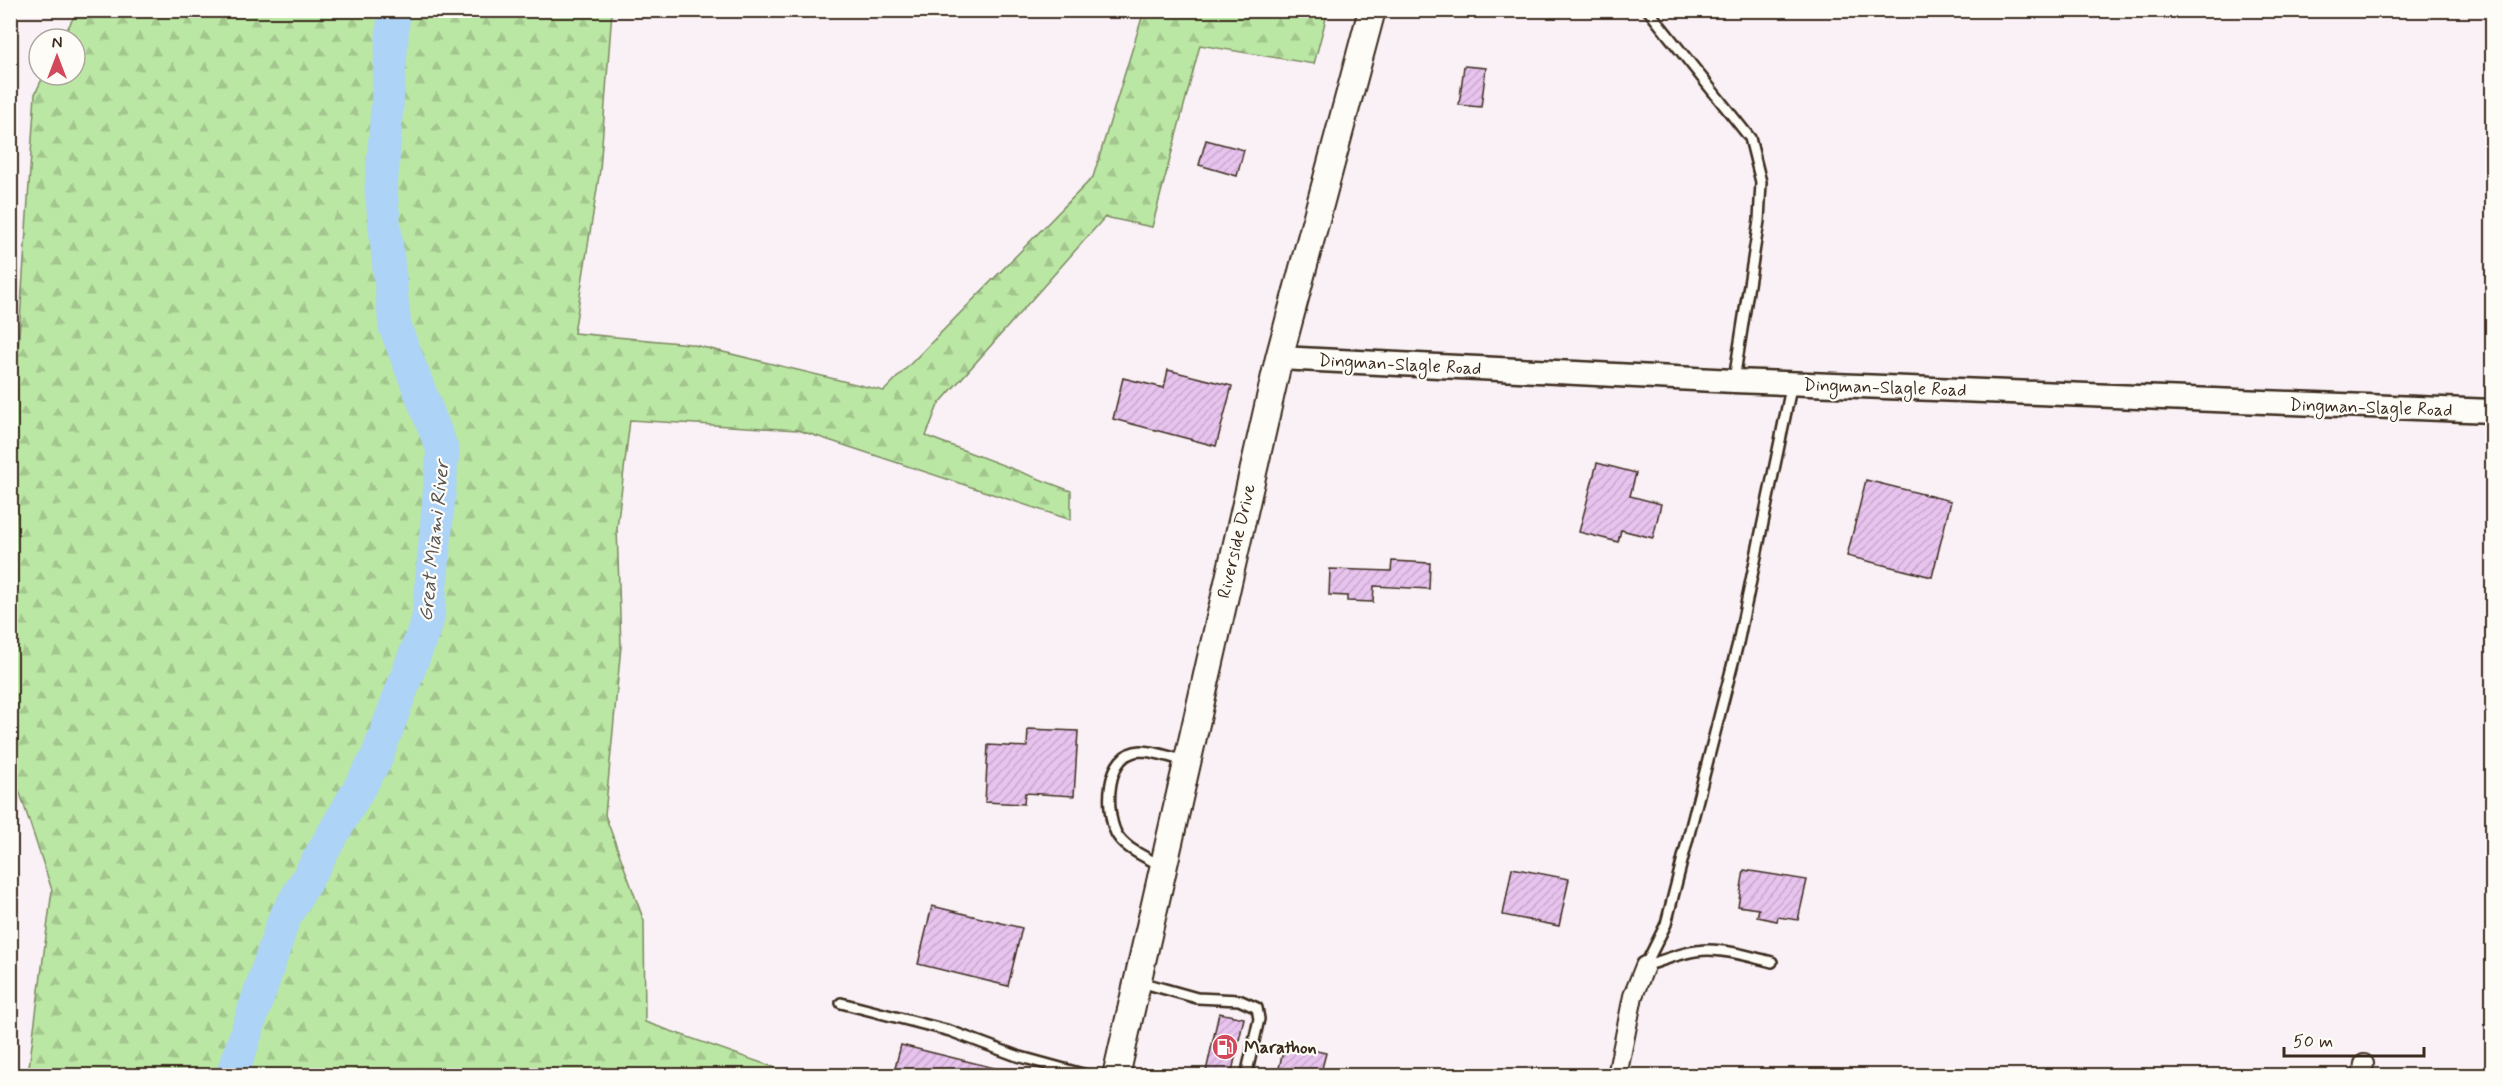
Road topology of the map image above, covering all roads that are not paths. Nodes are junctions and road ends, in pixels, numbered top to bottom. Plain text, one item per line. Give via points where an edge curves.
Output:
1 (1372, 10) edge
2 (1648, 10) edge
3 (1278, 358) junction
4 (1734, 381) junction
5 (1792, 383) junction
6 (2493, 411) edge
7 (1186, 761) junction
8 (1163, 867) junction
9 (1772, 962) dead end
10 (1645, 966) junction
11 (1137, 981) junction
12 (841, 1003) dead end
13 (1090, 1076) edge
14 (1116, 1076) edge
15 (1246, 1076) edge
16 (1617, 1076) edge

1 - 3 main road, Riverside Drive
2 - 4 lane via 1750,138 1761,183 1759,221
3 - 4 street, Dingman-Slagle Road
3 - 7 main road, Riverside Drive
4 - 5 street, Dingman-Slagle Road
5 - 6 street, Dingman-Slagle Road
5 - 10 lane via 1738,644 1666,924
7 - 8 main road, Riverside Drive
7 - 8 lane via 1141,751 1128,754 1113,770 1110,785 1116,833 1130,848
8 - 11 main road, Riverside Drive
9 - 10 lane via 1706,950
10 - 16 street via 1633,996
11 - 14 main road, Riverside Drive
11 - 15 lane via 1197,998 1239,1000 1257,1008 1259,1019
12 - 13 lane via 950,1031 1017,1056

